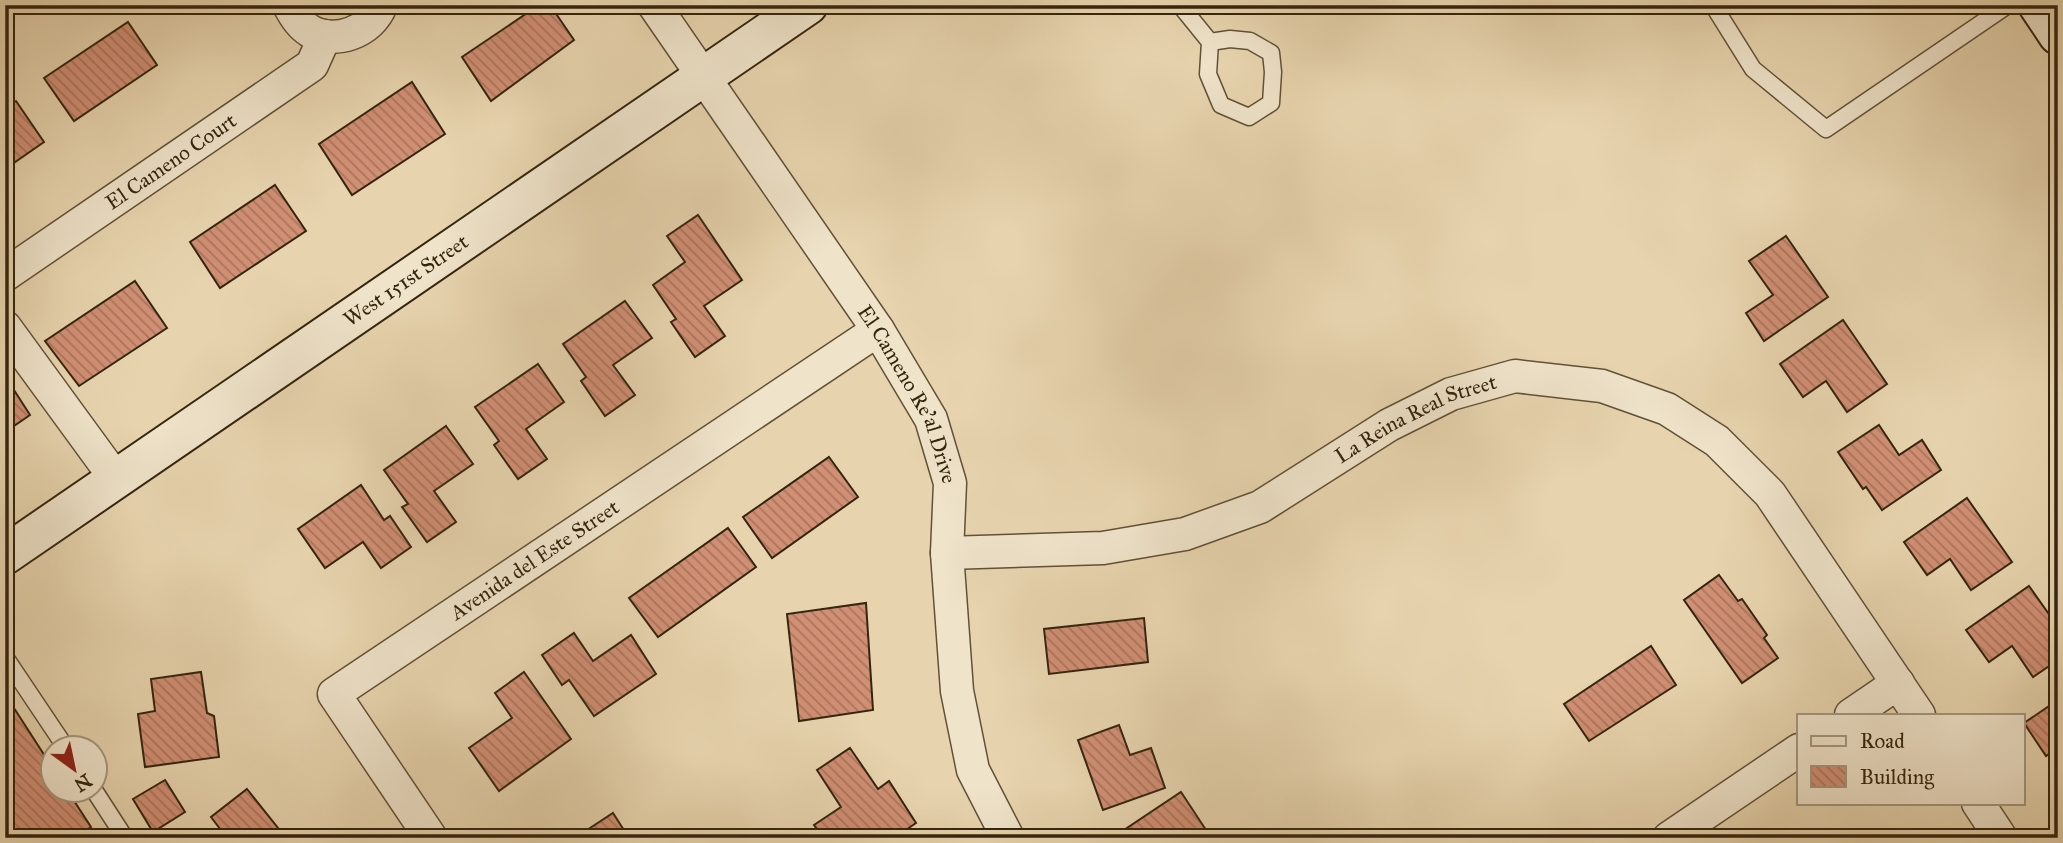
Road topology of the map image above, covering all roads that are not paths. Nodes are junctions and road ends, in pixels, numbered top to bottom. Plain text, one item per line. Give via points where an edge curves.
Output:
1 (289, 5) edge
2 (381, 5) edge
3 (653, 5) edge
4 (808, 5) edge
5 (1180, 5) edge
6 (1713, 5) edge
7 (2008, 5) edge
8 (2038, 5) edge
9 (2058, 34) edge
10 (325, 36) junction
11 (1210, 41) junction
12 (704, 77) junction
13 (5, 275) edge
14 (5, 327) edge
15 (878, 330) junction
16 (116, 479) junction
17 (947, 552) junction
18 (5, 555) edge
19 (5, 657) edge
20 (1898, 683) junction
21 (1852, 714) edge
22 (1918, 714) edge
23 (57, 734) edge
24 (1797, 751) edge
25 (103, 804) edge
26 (1979, 804) edge
27 (125, 838) edge
28 (431, 838) edge
29 (1008, 838) edge
30 (1669, 838) edge
31 (2001, 838) edge

1 - 10 street via 298,20
2 - 10 street via 370,23 357,32
3 - 12 street, El Cameno Re'al Drive
4 - 12 street, West 151st Street
5 - 11 lane
6 - 7 lane via 1753,69 1826,129
8 - 9 street
10 - 13 street, El Cameno Court via 312,65
11 - 11 lane via 1208,74 1221,106 1249,117 1271,103 1271,53 1251,41
12 - 15 street, El Cameno Re'al Drive
12 - 16 street, West 151st Street
14 - 16 street
15 - 17 street, El Cameno Re'al Drive via 931,419 950,483
15 - 28 street, Avenida del Este Street via 334,694
16 - 18 street, West 151st Street
17 - 20 street, La Reina Real Street via 1103,548 1185,534 1260,507 1389,425 1451,394 1516,376 1602,386 1667,409 1717,441 1770,495
17 - 29 street, El Cameno Re'al Drive via 957,691 973,771
19 - 23 lane
20 - 21 street
20 - 22 street, La Reina Real Street
24 - 30 street
25 - 27 lane
26 - 31 street

